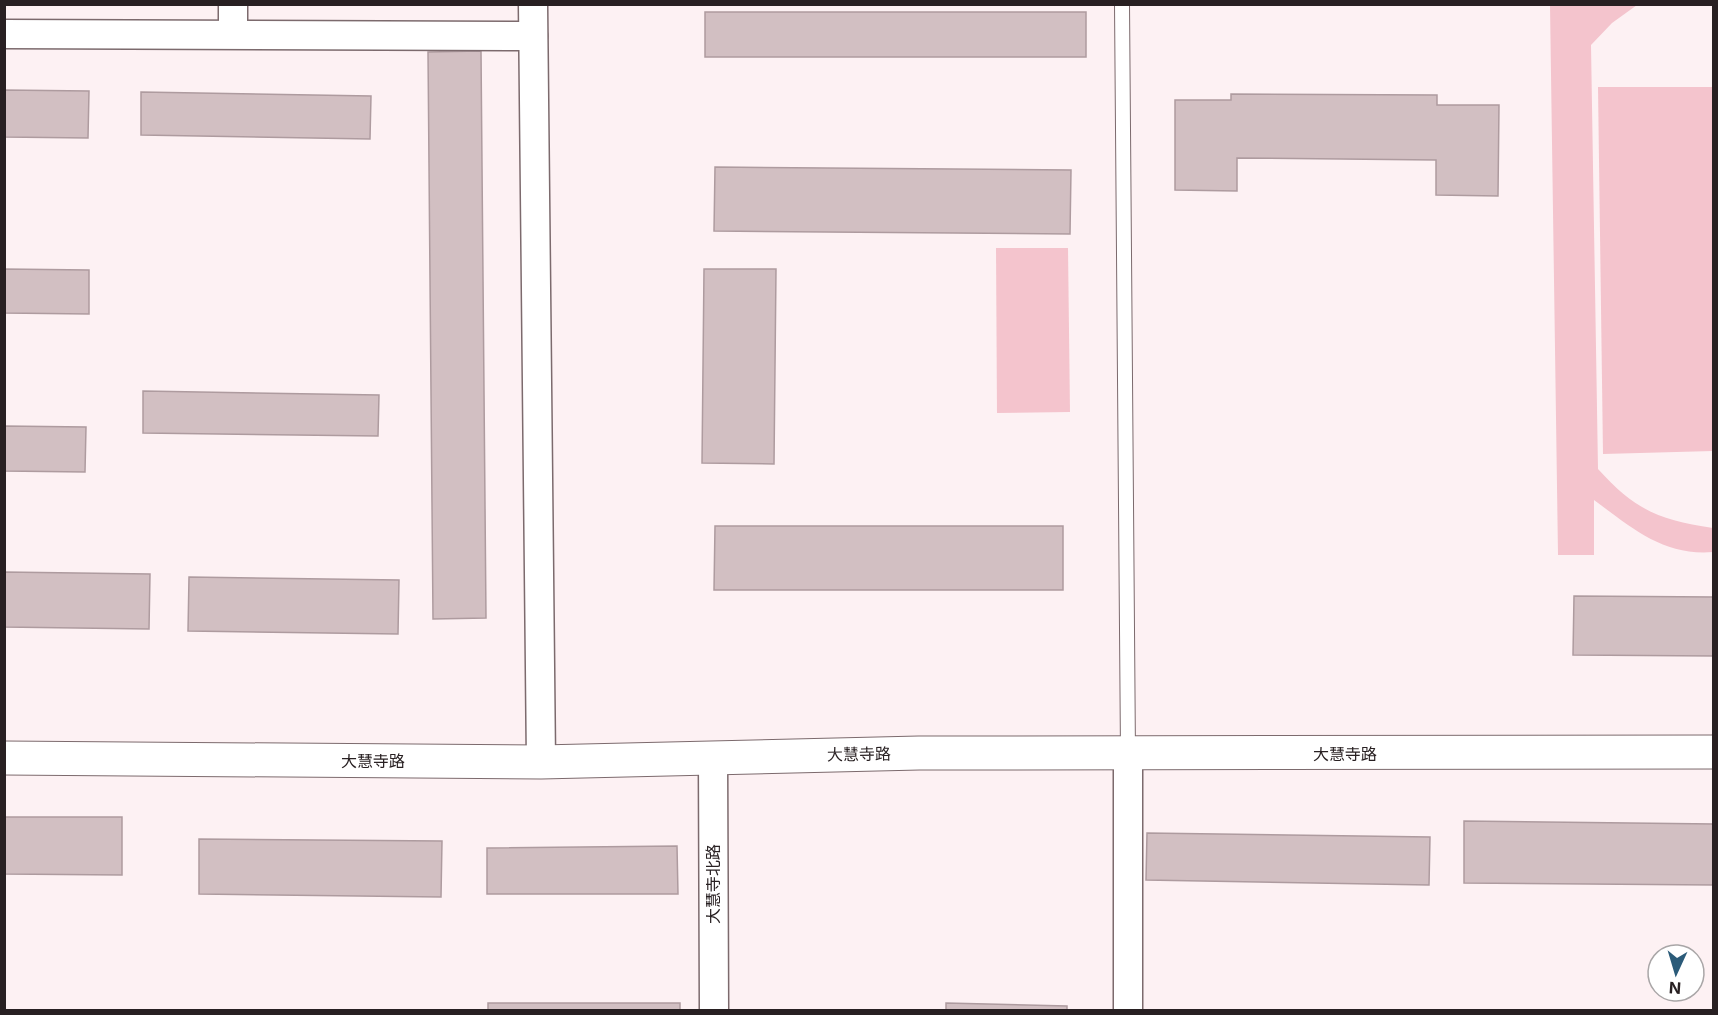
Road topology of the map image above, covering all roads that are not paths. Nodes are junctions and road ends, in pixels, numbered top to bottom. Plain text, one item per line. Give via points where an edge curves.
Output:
1 (233, 4) edge
2 (533, 4) edge
3 (1122, 4) edge
4 (4, 34) edge
5 (233, 34) junction
6 (533, 36) junction
7 (1713, 752) edge
8 (1128, 754) junction
9 (713, 757) junction
10 (4, 758) edge
11 (541, 762) junction
12 (714, 1011) edge
13 (1128, 1011) edge

1 - 5 street
2 - 6 street
3 - 8 lane
4 - 5 street
5 - 6 street
6 - 11 street
7 - 8 street, 大慧寺路
8 - 9 street, 大慧寺路
8 - 13 street
9 - 11 street, 大慧寺路
9 - 12 street, 大慧寺北路
10 - 11 street, 大慧寺路

